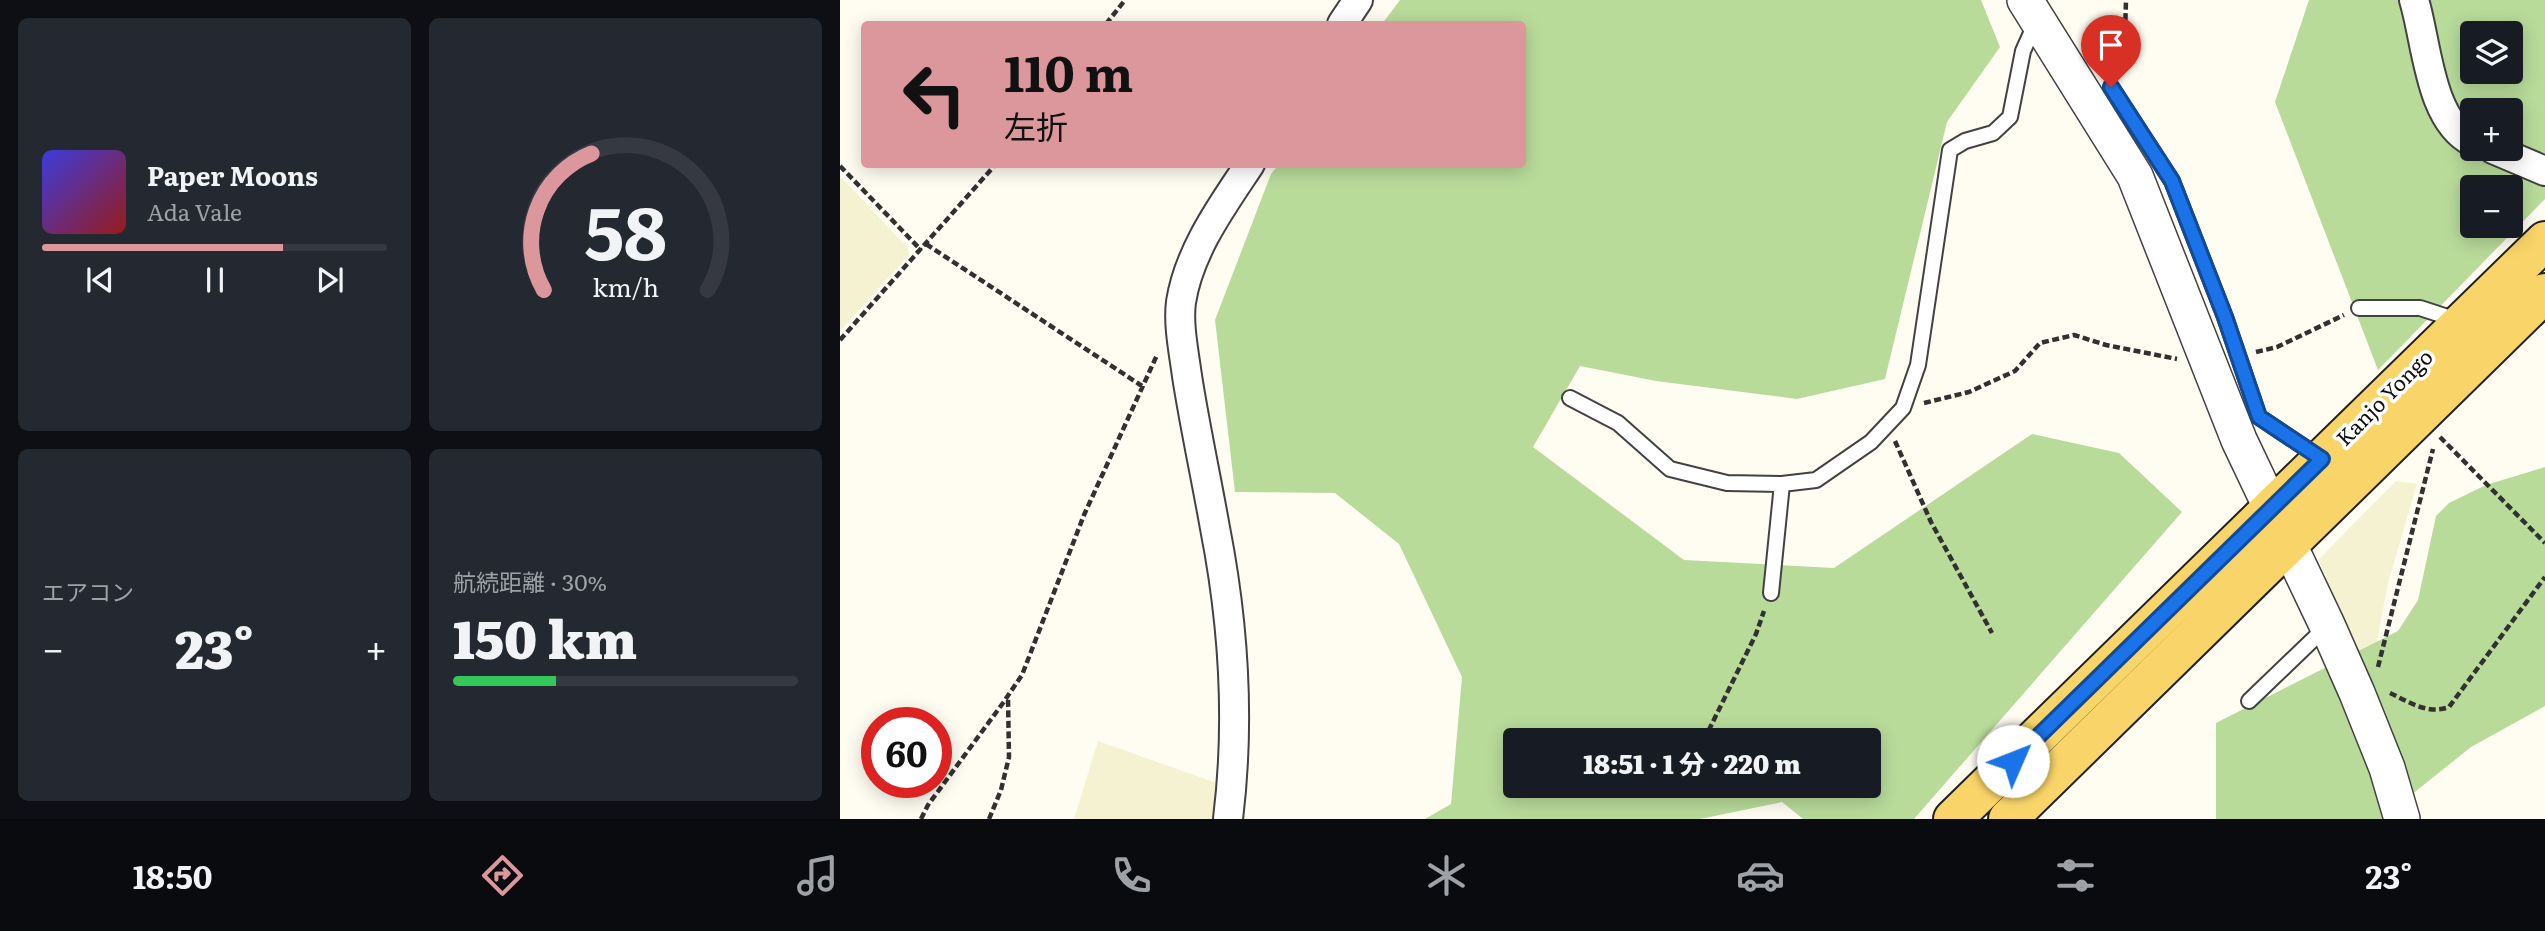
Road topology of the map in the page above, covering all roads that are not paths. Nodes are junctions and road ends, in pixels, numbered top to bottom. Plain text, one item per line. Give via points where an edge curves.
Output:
1 (1358, 0) edge
2 (2414, 0) edge
3 (2031, 10) edge
4 (1344, 21) edge
5 (2111, 87) road end
6 (2460, 130) edge
7 (2521, 161) edge
8 (1247, 168) edge
9 (2545, 171) edge
10 (2545, 240) edge
11 (2545, 293) edge
12 (2359, 308) road end
13 (2462, 322) junction
14 (2223, 359) junction
15 (1570, 398) dead end
16 (2322, 459) junction
17 (1782, 484) junction
18 (2271, 510) junction
19 (2289, 545) junction
20 (1771, 593) road end
21 (2327, 625) junction
22 (2249, 701) dead end
23 (1228, 819) edge
24 (1953, 819) edge
25 (2008, 819) edge
26 (2402, 819) edge

1 - 4 street
2 - 6 street via 2444,115
3 - 14 street via 2135,176
3 - 17 lane via 2010,117 1993,133 1950,150 1918,365 1903,408 1871,442 1816,480
5 - 14 lane via 2172,181 2225,317
7 - 9 street
8 - 23 street via 1212,222 1181,303 1192,407 1233,646 1234,772
10 - 13 main road, Kanjo Yongo
11 - 19 main road, Kanjo Yongo
12 - 13 lane via 2420,308
13 - 16 main road, Kanjo Yongo
14 - 16 lane via 2259,417
14 - 18 street via 2239,440
15 - 17 lane via 1618,423 1670,469 1727,483
16 - 18 main road, Kanjo Yongo
17 - 20 lane
18 - 19 street
18 - 24 main road, Kanjo Yongo
19 - 21 street
19 - 25 main road, Kanjo Yongo
21 - 22 lane
21 - 26 street via 2365,690

